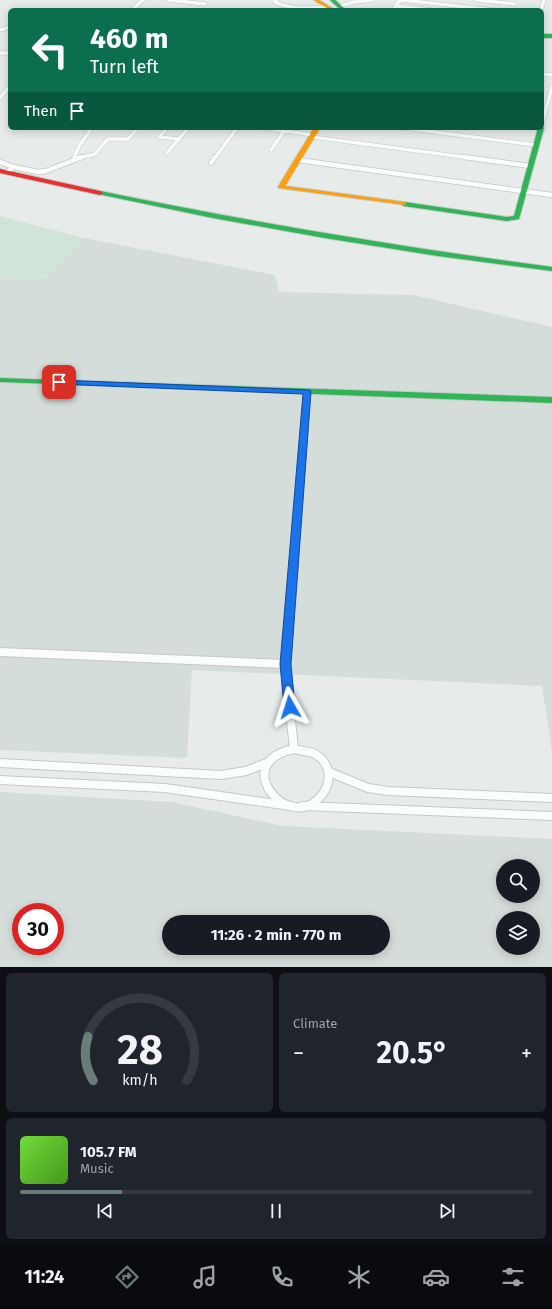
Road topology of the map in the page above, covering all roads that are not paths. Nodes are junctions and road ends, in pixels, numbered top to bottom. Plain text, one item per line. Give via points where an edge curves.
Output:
1 (143, 0) edge
2 (169, 0) edge
3 (275, 0) edge
4 (316, 0) edge
5 (373, 0) edge
6 (452, 0) edge
7 (477, 0) edge
8 (516, 2) edge
9 (205, 4) dead end
10 (396, 6) joint
11 (450, 6) junction
12 (335, 7) edge
13 (134, 8) edge
14 (414, 8) edge
15 (472, 8) edge
16 (552, 87) edge
17 (8, 88) edge
18 (0, 97) edge
19 (544, 117) edge
20 (90, 130) edge
21 (136, 130) edge
22 (165, 130) edge
23 (186, 130) edge
24 (236, 130) edge
25 (284, 130) edge
26 (292, 130) edge
27 (432, 130) edge
28 (540, 130) edge
29 (314, 133) edge
30 (178, 139) junction
31 (536, 145) junction
32 (271, 150) dead end
33 (167, 152) dead end
34 (74, 159) junction
35 (298, 160) junction
36 (0, 162) edge
37 (211, 163) dead end
38 (530, 166) junction
39 (7, 170) edge
40 (524, 190) junction
41 (552, 195) edge
42 (552, 269) edge
43 (0, 380) edge
44 (307, 392) junction
45 (552, 400) edge
46 (0, 652) edge
47 (285, 664) junction
48 (294, 749) junction
49 (269, 762) junction
50 (0, 763) edge
51 (329, 772) junction
52 (0, 780) edge
53 (552, 798) edge
54 (290, 806) junction
55 (303, 806) junction
56 (552, 816) edge

1 - 13 street
2 - 9 street
3 - 12 street via 279,5 286,6
4 - 12 street
5 - 12 street
6 - 11 street
7 - 8 street
10 - 11 street via 400,0
10 - 14 street
11 - 15 street
16 - 19 street
17 - 18 street
20 - 34 street via 79,146
21 - 34 street via 128,139 108,139 95,154
22 - 30 street via 159,137
23 - 30 street
24 - 37 street
25 - 32 street
26 - 29 street
27 - 31 street
28 - 31 street
29 - 35 street
29 - 38 street
30 - 33 street
31 - 38 street
34 - 39 street via 42,172
35 - 40 street
35 - 40 street via 281,187 507,219 517,218
36 - 39 street
38 - 40 street
39 - 42 street via 91,191 268,227
40 - 41 street
43 - 44 street
44 - 45 street
44 - 47 street
46 - 47 street
47 - 48 street
48 - 49 street via 284,751
48 - 51 street via 312,753 320,758
49 - 50 street via 246,771 221,775
49 - 54 street via 264,772 264,783 269,794 278,802
51 - 53 street via 368,788 388,791
51 - 55 street via 330,781 324,794 313,803
52 - 54 street via 166,788
54 - 55 street
55 - 56 street

